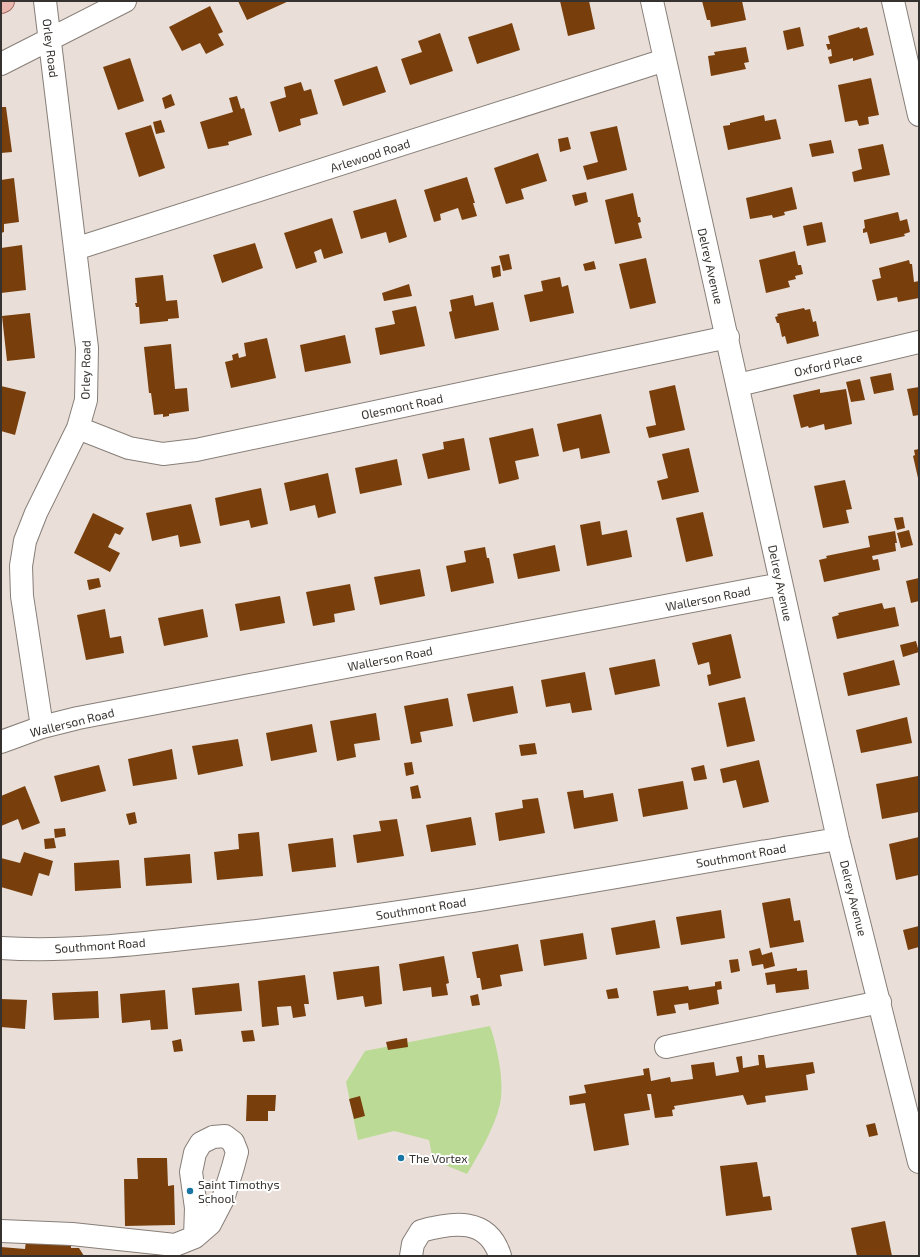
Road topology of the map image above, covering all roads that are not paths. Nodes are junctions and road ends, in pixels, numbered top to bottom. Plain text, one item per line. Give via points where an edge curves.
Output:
1 (45, 1) edge
2 (125, 1) edge
3 (652, 1) edge
4 (893, 1) edge
5 (50, 39) junction
6 (665, 60) junction
7 (1, 64) edge
8 (919, 115) edge
9 (75, 249) junction
10 (728, 337) junction
11 (919, 342) edge
12 (738, 385) junction
13 (78, 428) junction
14 (781, 584) junction
15 (42, 727) junction
16 (1, 742) edge
17 (838, 839) junction
18 (1, 948) edge
19 (880, 1002) junction
20 (666, 1047) dead end
21 (919, 1162) edge
22 (1, 1231) edge
23 (195, 1237) dead end
24 (411, 1256) edge
25 (500, 1256) edge

1 - 5 street, Orley Road
2 - 5 street
3 - 6 street, Delrey Avenue
4 - 8 street
5 - 7 street
5 - 9 street, Orley Road
6 - 9 street, Arlewood Road
6 - 10 street, Delrey Avenue
9 - 13 street, Orley Road via 87,348 86,400
10 - 12 street, Delrey Avenue
10 - 13 street, Olesmont Road via 196,450 163,454 130,448
11 - 12 street, Oxford Place
12 - 14 street, Delrey Avenue
13 - 15 street, Orley Road via 36,513 25,541 20,566 22,596
14 - 15 street, Wallerson Road
14 - 17 street, Delrey Avenue
15 - 16 street, Wallerson Road
17 - 18 street, Southmont Road via 327,923 111,945 23,950
17 - 19 street, Delrey Avenue
19 - 20 street
19 - 21 street, Delrey Avenue
22 - 23 street via 72,1234 175,1245
24 - 25 street via 413,1244 421,1231 459,1224 475,1226 488,1234

